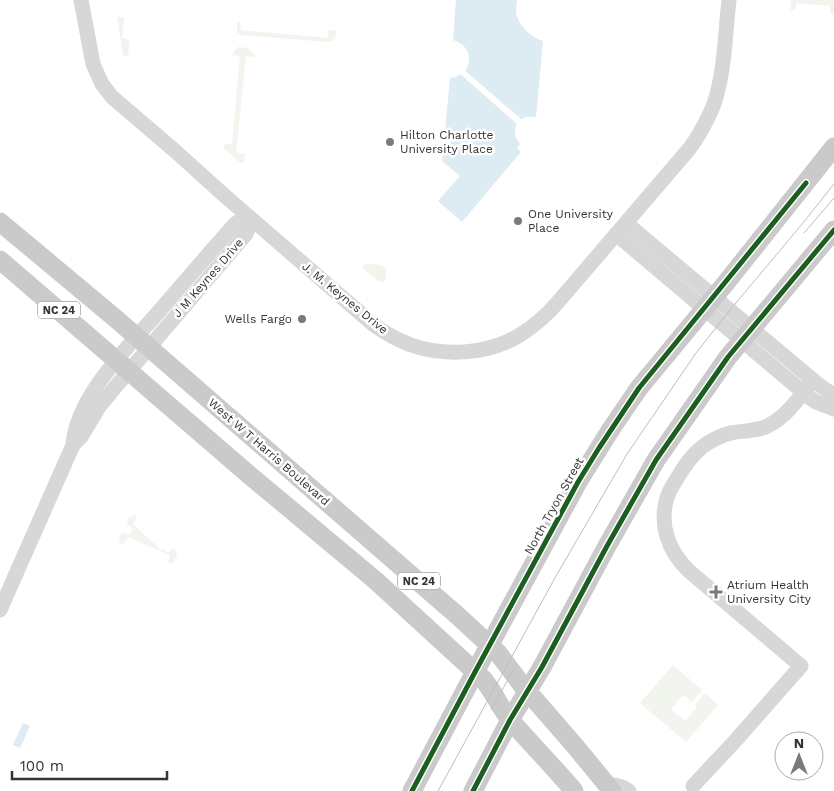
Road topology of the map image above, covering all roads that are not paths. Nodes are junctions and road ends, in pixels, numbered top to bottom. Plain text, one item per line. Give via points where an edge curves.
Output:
1 (82, 0) edge
2 (729, 0) edge
3 (834, 147) edge
4 (250, 218) junction
5 (0, 222) edge
6 (621, 229) junction
7 (834, 230) edge
8 (0, 260) edge
9 (709, 303) junction
10 (746, 334) junction
11 (142, 342) junction
12 (123, 365) junction
13 (813, 380) junction
14 (803, 392) junction
15 (834, 395) edge
16 (834, 409) edge
17 (0, 610) edge
18 (490, 645) junction
19 (475, 672) junction
20 (528, 692) junction
21 (510, 720) junction
22 (610, 788) edge
23 (690, 789) edge
24 (574, 790) edge
25 (412, 791) edge
26 (473, 791) edge
27 (629, 791) edge

1 - 4 street, J. M. Keynes Drive via 93,64 108,93
2 - 6 street, J. M. Keynes Drive via 721,78 706,121 687,152
3 - 9 main road, North Tryon Street
4 - 6 street, J. M. Keynes Drive via 374,324 412,345 442,352 482,349 519,336 551,310
4 - 11 street, J M Keynes Drive via 246,234
5 - 11 main road, West W T Harris Boulevard / NC 24
6 - 9 street
7 - 10 main road
8 - 12 main road, NC 24
9 - 10 street
9 - 18 main road, North Tryon Street via 630,401 585,469
10 - 13 street
10 - 14 street
10 - 20 main road via 656,460
11 - 12 street, J M Keynes Drive
11 - 18 main road, West W T Harris Boulevard / NC 24
12 - 17 street, J M Keynes Drive via 90,396 77,425 73,445
12 - 19 main road, NC 24 via 375,580
13 - 14 street
13 - 15 street
14 - 16 street via 816,402
14 - 23 street via 772,424 759,430 724,435 701,448 683,469 668,496 664,525 671,548 682,565 801,666
18 - 19 main road, North Tryon Street
18 - 20 main road, West W T Harris Boulevard / NC 24
19 - 21 main road, NC 24 via 489,686
19 - 25 main road, North Tryon Street
20 - 21 main road
20 - 22 main road, NC 24
21 - 24 main road, NC 24
21 - 26 main road
22 - 27 street via 613,784

